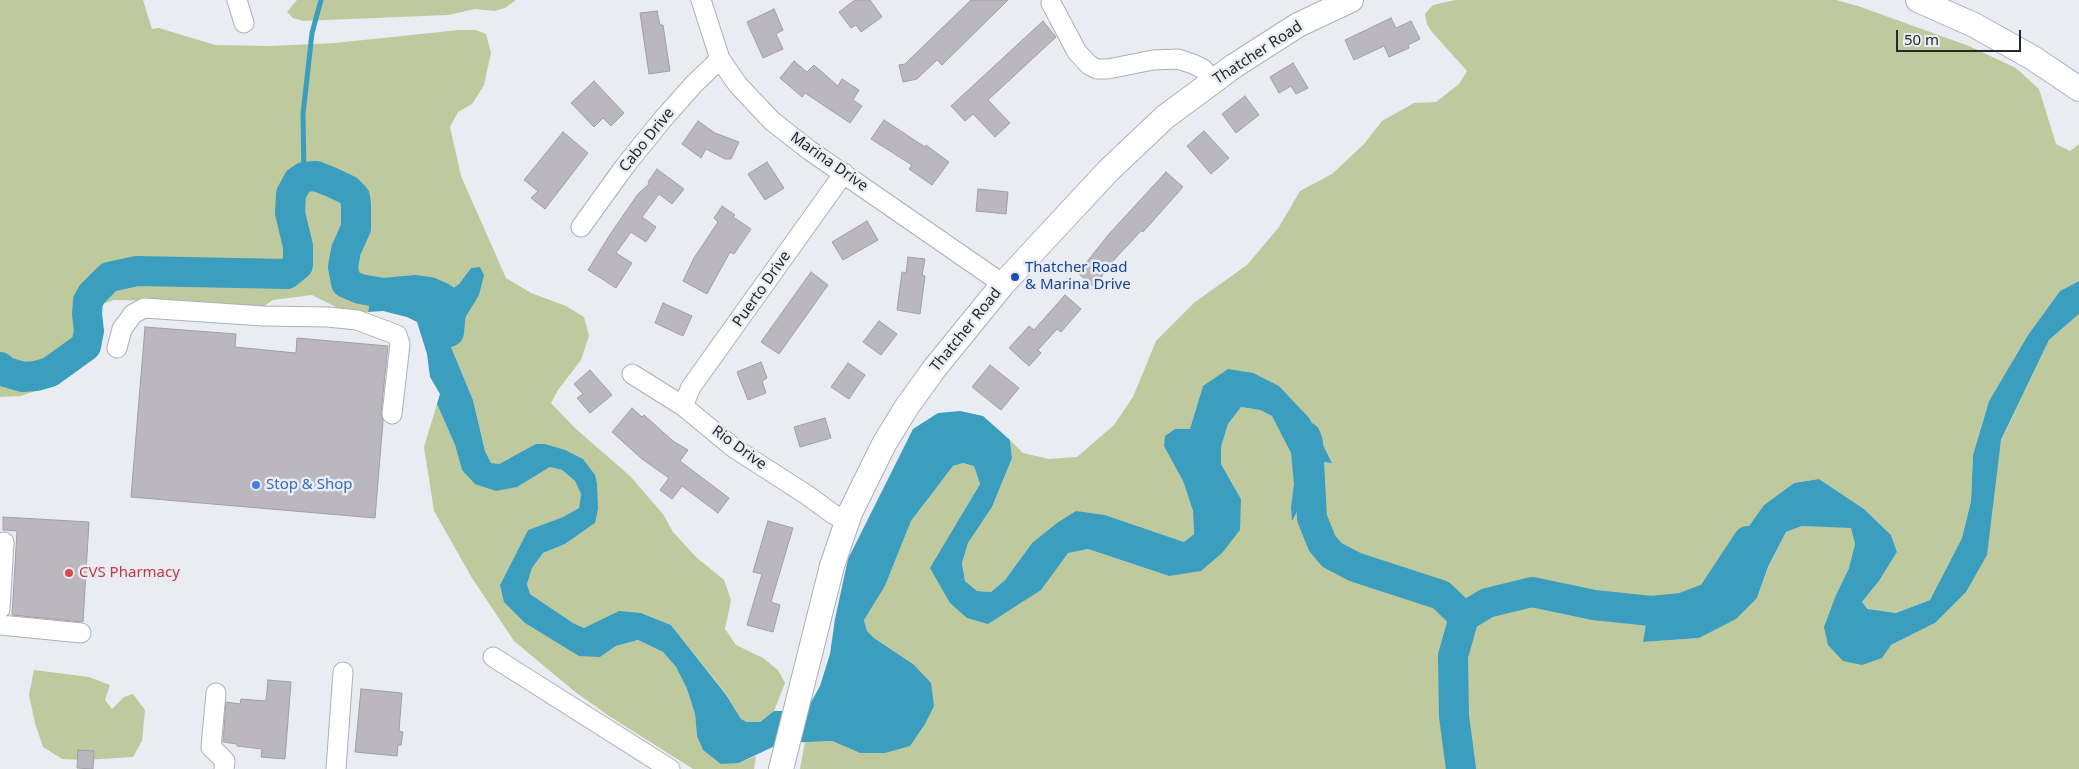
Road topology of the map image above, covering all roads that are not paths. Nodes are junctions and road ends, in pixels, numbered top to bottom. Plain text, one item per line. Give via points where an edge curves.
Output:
1 (237, 0) edge
2 (700, 0) edge
3 (1351, 0) edge
4 (1918, 0) edge
5 (1051, 3) dead end
6 (244, 23) dead end
7 (720, 59) junction
8 (1213, 82) junction
9 (2079, 89) edge
10 (844, 173) junction
11 (581, 227) dead end
12 (1003, 284) junction
13 (117, 348) dead end
14 (632, 374) dead end
15 (683, 406) junction
16 (392, 414) dead end
17 (847, 521) junction
18 (4, 542) dead end
19 (0, 610) edge
20 (0, 625) edge
21 (81, 633) dead end
22 (493, 657) dead end
23 (343, 672) dead end
24 (216, 693) dead end
25 (784, 758) edge
26 (224, 769) edge
27 (336, 769) edge
28 (670, 769) edge

1 - 6 street
2 - 7 street, Marina Drive
3 - 8 main road, Thatcher Road via 1298,25
4 - 9 main road via 1974,25
5 - 8 street via 1077,52 1089,65 1108,69 1153,60 1178,59 1203,70
7 - 10 street, Marina Drive via 738,85 772,121
7 - 11 street, Cabo Drive via 655,128
8 - 12 main road, Thatcher Road via 1138,141
10 - 12 street, Marina Drive
10 - 15 street, Puerto Drive via 691,387
12 - 17 main road, Thatcher Road via 906,408 864,480
13 - 16 street via 122,329 133,314 144,308 357,320 397,336 400,344
14 - 15 street, Rio Drive
15 - 17 street, Rio Drive via 734,448
17 - 25 main road, Thatcher Road via 832,566
18 - 19 street
20 - 21 street
22 - 28 street
23 - 27 street
24 - 26 street via 211,747 225,761

